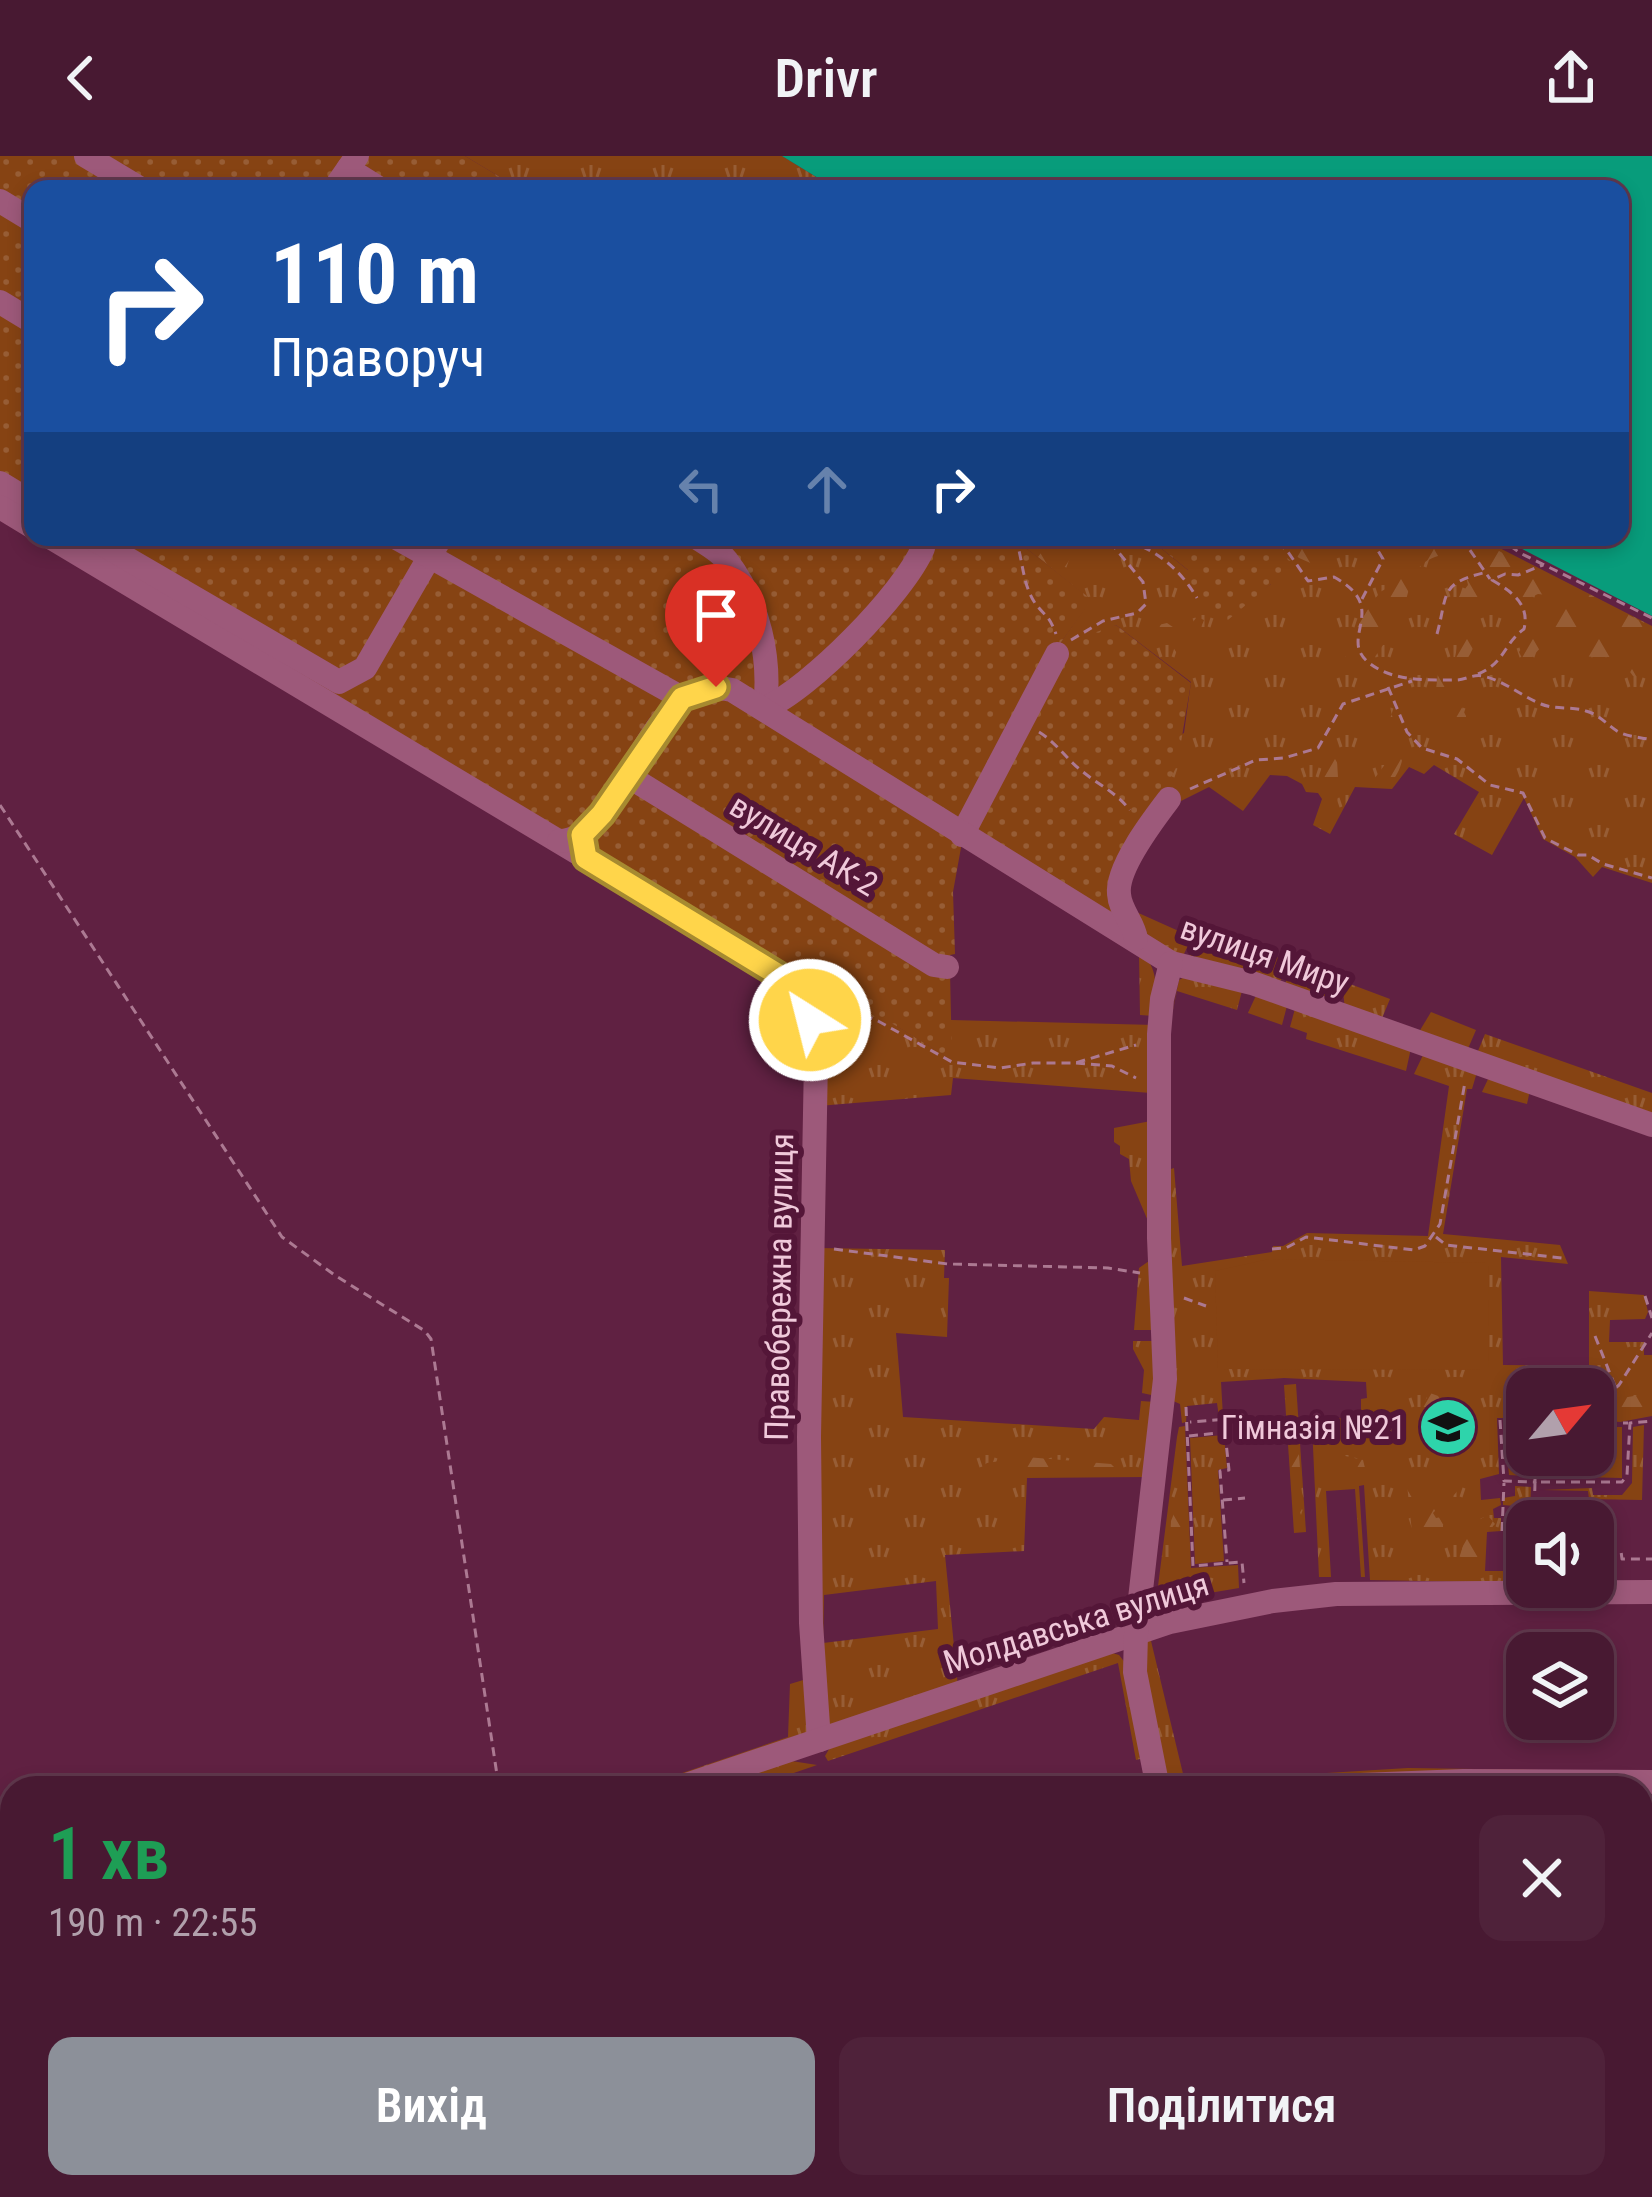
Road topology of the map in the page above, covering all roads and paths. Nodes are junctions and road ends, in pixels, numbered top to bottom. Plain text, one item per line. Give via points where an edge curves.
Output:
1 (86, 156) edge
2 (126, 180) edge
3 (65, 546) edge
4 (105, 546) edge
5 (708, 546) edge
6 (922, 546) edge
7 (1017, 546) edge
8 (1113, 546) edge
9 (1119, 546) edge
10 (1142, 546) edge
11 (1279, 546) edge
12 (1375, 546) edge
13 (1467, 546) edge
14 (1512, 546) edge
15 (435, 547) edge
16 (1116, 550) junction
17 (1543, 565) junction
18 (1483, 573) junction
19 (1492, 580) junction
20 (1197, 598) dead end
21 (1361, 601) junction
22 (1652, 618) edge
23 (1437, 634) dead end
24 (1058, 654) junction
25 (1476, 675) junction
26 (1414, 680) junction
27 (1388, 687) junction
28 (682, 698) junction
29 (765, 708) junction
30 (1023, 719) junction
31 (1652, 740) edge
32 (628, 776) junction
33 (1169, 800) joint
34 (0, 805) edge
35 (1152, 822) junction
36 (962, 835) junction
37 (576, 845) junction
38 (1652, 878) edge
39 (1136, 939) junction
40 (1171, 963) junction
41 (947, 968) dead end
42 (797, 994) junction
43 (1160, 1034) junction
44 (1075, 1063) junction
45 (1470, 1063) junction
46 (1160, 1093) junction
47 (1652, 1125) edge
48 (1434, 1236) junction
49 (814, 1247) junction
50 (1272, 1249) dead end
51 (1562, 1258) dead end
52 (1160, 1282) junction
53 (1645, 1295) dead end
54 (1206, 1306) dead end
55 (1652, 1318) edge
56 (1652, 1333) edge
57 (1594, 1336) dead end
58 (1616, 1388) joint
59 (1186, 1407) dead end
60 (1500, 1420) dead end
61 (1652, 1421) edge
62 (1186, 1422) junction
63 (1614, 1423) edge
64 (1630, 1423) junction
65 (1240, 1424) dead end
66 (1229, 1426) junction
67 (1226, 1433) junction
68 (1187, 1436) junction
69 (1535, 1476) edge
70 (1504, 1481) junction
71 (1535, 1482) junction
72 (1245, 1498) dead end
73 (1222, 1500) junction
74 (1534, 1500) edge
75 (1502, 1532) dead end
76 (1614, 1551) edge
77 (1652, 1559) edge
78 (1227, 1563) junction
79 (1244, 1591) dead end
80 (1652, 1592) edge
81 (1136, 1634) junction
82 (819, 1741) junction
83 (497, 1776) edge
84 (713, 1776) edge
85 (1156, 1776) edge

1 - 2 street
3 - 37 street
4 - 15 street via 338,682 365,668
5 - 29 street via 726,559 762,630
6 - 29 street via 888,598 799,689
7 - 24 path
8 - 16 path
9 - 16 path
10 - 20 path via 1169,563
11 - 21 path via 1308,581 1334,577
12 - 21 path via 1383,559
13 - 18 path
14 - 17 path
15 - 28 street
16 - 24 path via 1143,582 1146,604 1091,627
17 - 19 path
17 - 22 path
18 - 19 path
18 - 23 path via 1449,587
19 - 25 path via 1524,605 1527,618 1504,658
21 - 26 path via 1357,638 1366,661
24 - 30 street
25 - 26 path
25 - 31 path
26 - 27 path
27 - 33 path via 1343,704 1318,748 1256,760
27 - 38 path via 1422,748 1522,793 1545,838
28 - 29 street, вулиця Миру via 716,687
28 - 32 street
29 - 36 street, вулиця Миру
30 - 35 path via 1119,794 1138,819
30 - 36 street
32 - 37 street
32 - 41 street, вулиця АК-2
33 - 35 street
34 - 83 path via 283,1237 425,1330
35 - 39 street via 1119,884
36 - 39 street, вулиця Миру
37 - 42 street
39 - 40 street, вулиця Миру
40 - 43 street
40 - 45 street, вулиця Миру via 1252,982
42 - 44 path via 828,1000 952,1062
42 - 49 street, Правобережна вулиця via 815,1059
43 - 44 path
43 - 46 street
44 - 46 path via 1112,1066
45 - 47 street, вулиця Миру
45 - 48 path
46 - 52 street
48 - 50 path via 1414,1250 1306,1238
48 - 51 path via 1446,1245
49 - 52 path via 948,1264 1136,1270
49 - 82 street, Правобережна вулиця via 810,1530
52 - 54 path
52 - 81 street via 1164,1397
53 - 55 path
56 - 58 path
57 - 58 path
59 - 62 path
60 - 70 path
61 - 64 path
62 - 66 path via 1228,1419
62 - 68 path
63 - 64 path
64 - 71 path via 1622,1482
65 - 66 path
66 - 67 path
67 - 68 path
67 - 73 path
68 - 78 path via 1193,1566
69 - 71 path
70 - 71 path
70 - 75 path
71 - 74 path
72 - 73 path
73 - 78 path
76 - 77 path via 1622,1559
78 - 79 path via 1241,1562
80 - 81 street, Молдавська вулиця via 1336,1594 1210,1613
81 - 82 street, Молдавська вулиця
81 - 85 street via 1135,1672
82 - 84 street, Молдавська вулиця

